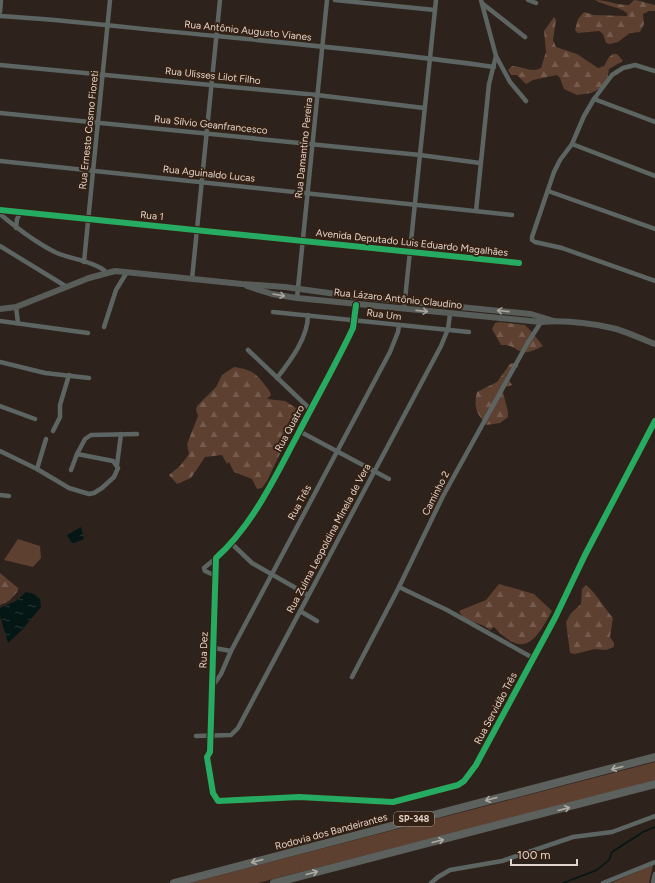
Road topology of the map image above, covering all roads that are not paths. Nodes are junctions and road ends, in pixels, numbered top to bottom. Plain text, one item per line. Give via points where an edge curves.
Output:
1 (1, 0) edge
2 (110, 0) edge
3 (220, 0) edge
4 (327, 0) edge
5 (335, 0) edge
6 (436, 0) edge
7 (528, 0) edge
8 (482, 2) edge
9 (536, 3) dead end
10 (435, 10) junction
11 (0, 12) edge
12 (0, 16) edge
13 (106, 24) junction
14 (216, 36) junction
15 (525, 37) dead end
16 (322, 47) junction
17 (496, 56) junction
18 (430, 58) junction
19 (0, 65) edge
20 (494, 67) junction
21 (655, 71) edge
22 (102, 74) junction
23 (212, 84) junction
24 (317, 95) junction
25 (594, 99) junction
26 (526, 101) dead end
27 (424, 108) junction
28 (0, 113) edge
29 (97, 122) junction
30 (655, 122) edge
31 (207, 133) junction
32 (313, 144) junction
33 (572, 144) junction
34 (420, 155) junction
35 (0, 161) edge
36 (480, 163) junction
37 (93, 170) junction
38 (655, 176) edge
39 (202, 181) junction
40 (548, 191) junction
41 (308, 193) junction
42 (415, 204) junction
43 (0, 210) edge
44 (476, 211) junction
45 (21, 212) junction
46 (0, 214) edge
47 (512, 215) dead end
48 (88, 218) junction
49 (16, 228) junction
50 (655, 229) edge
51 (197, 230) junction
52 (303, 241) junction
53 (0, 246) edge
54 (410, 252) junction
55 (84, 262) junction
56 (519, 263) dead end
57 (106, 272) junction
58 (127, 272) junction
59 (192, 279) junction
60 (655, 281) edge
61 (242, 284) junction
62 (67, 287) junction
63 (298, 289) junction
64 (297, 298) junction
65 (405, 301) junction
66 (356, 305) junction
67 (16, 307) junction
68 (0, 309) edge
69 (404, 309) junction
70 (273, 312) dead end
71 (450, 314) junction
72 (308, 316) junction
73 (355, 320) junction
74 (0, 321) edge
75 (554, 321) junction
76 (541, 322) junction
77 (18, 324) junction
78 (399, 325) junction
79 (104, 327) dead end
80 (448, 329) junction
81 (469, 332) dead end
82 (88, 333) dead end
83 (655, 344) edge
84 (248, 350) dead end
85 (0, 362) edge
86 (69, 375) junction
87 (89, 378) dead end
88 (277, 378) junction
89 (0, 406) edge
90 (311, 410) junction
91 (35, 419) dead end
92 (655, 421) edge
93 (53, 431) dead end
94 (299, 431) junction
95 (121, 434) junction
96 (137, 434) dead end
97 (46, 439) dead end
98 (0, 451) edge
99 (336, 451) junction
100 (77, 454) junction
101 (117, 465) junction
102 (37, 469) junction
103 (71, 470) dead end
104 (374, 471) junction
105 (389, 479) dead end
106 (0, 495) edge
107 (9, 496) dead end
108 (231, 543) junction
109 (216, 558) junction
110 (271, 574) junction
111 (216, 576) junction
112 (399, 587) junction
113 (308, 595) junction
114 (300, 611) junction
115 (317, 621) dead end
116 (214, 648) junction
117 (231, 650) junction
118 (533, 658) junction
119 (213, 667) junction
120 (224, 668) junction
121 (352, 677) dead end
122 (212, 687) junction
123 (196, 736) dead end
124 (210, 736) junction
125 (655, 757) edge
126 (655, 784) edge
127 (218, 801) joint
128 (655, 816) edge
129 (655, 862) edge
130 (655, 874) edge
131 (174, 883) edge
132 (274, 883) edge
133 (431, 883) edge
134 (603, 883) edge
135 (653, 883) edge

1 - 11 street
2 - 13 street, Rua Ernesto Cosmo Fioreti
3 - 14 street
4 - 16 street, Rua Damantino Pereira
5 - 10 street
6 - 10 street
7 - 9 street
8 - 15 street
8 - 17 street
10 - 18 street
12 - 13 street, Rua Antônio Augusto Vianes
13 - 14 street, Rua Antônio Augusto Vianes
13 - 22 street, Rua Ernesto Cosmo Fioreti
14 - 16 street, Rua Antônio Augusto Vianes
14 - 23 street
16 - 18 street, Rua Antônio Augusto Vianes
16 - 24 street, Rua Damantino Pereira
17 - 20 street
17 - 26 street via 510,82
18 - 20 street, Rua Antônio Augusto Vianes
18 - 27 street
19 - 22 street, Rua Ulisses Lilot Filho
20 - 36 street via 489,84
21 - 25 street via 639,65 617,71
22 - 23 street, Rua Ulisses Lilot Filho
22 - 29 street, Rua Ernesto Cosmo Fioreti
23 - 24 street, Rua Ulisses Lilot Filho
23 - 31 street
24 - 27 street, Rua Ulisses Lilot Filho
24 - 32 street, Rua Damantino Pereira
25 - 30 street
25 - 33 street
27 - 34 street
28 - 29 street, Rua Sílvio Geanfrancesco
29 - 31 street, Rua Sílvio Geanfrancesco
29 - 37 street, Rua Ernesto Cosmo Fioreti
31 - 32 street, Rua Sílvio Geanfrancesco
31 - 39 street
32 - 34 street, Rua Sílvio Geanfrancesco
32 - 41 street, Rua Damantino Pereira
33 - 38 street
33 - 40 street via 560,160
34 - 36 street, Rua Sílvio Geanfrancesco
34 - 42 street
35 - 37 street, Rua Aguinaldo Lucas
36 - 44 street
37 - 39 street, Rua Aguinaldo Lucas
37 - 48 street, Rua Ernesto Cosmo Fioreti
39 - 41 street, Rua Aguinaldo Lucas
39 - 51 street
40 - 50 street
40 - 60 street via 532,240
41 - 42 street, Rua Aguinaldo Lucas
41 - 52 street, Rua Damantino Pereira
42 - 44 street, Rua Aguinaldo Lucas
42 - 54 street
43 - 45 street, Rua 1
44 - 47 street, Rua Aguinaldo Lucas
45 - 48 street, Rua 1
45 - 49 street
46 - 49 street
48 - 51 street, Rua 1
48 - 55 street, Rua Ernesto Cosmo Fioreti
49 - 55 street via 47,248
51 - 52 street, Rua 1
51 - 59 street
52 - 54 street, Avenida Deputado Luis Eduardo Magalhães
52 - 63 street, Rua Damantino Pereira
53 - 62 street
54 - 56 street, Avenida Deputado Luis Eduardo Magalhães
54 - 65 street
55 - 57 street
57 - 58 main road, Rua Lázaro Antônio Claudino
57 - 62 main road, Rua Lázaro Antônio Claudino
58 - 59 main road, Rua Lázaro Antônio Claudino
58 - 79 street via 116,290
59 - 61 main road, Rua Lázaro Antônio Claudino
61 - 63 main road, Rua Lázaro Antônio Claudino
61 -> 64 main road, Rua Lázaro Antônio Claudino via 272,294
62 - 67 main road, Rua Lázaro Antônio Claudino
63 - 64 street, Rua Damantino Pereira
63 - 65 main road, Rua Lázaro Antônio Claudino
64 - 66 main road, Rua Lázaro Antônio Claudino
65 - 69 street
75 -> 65 main road, Rua Lázaro Antônio Claudino via 531,314
66 - 69 main road, Rua Lázaro Antônio Claudino
66 - 73 street, Rua Quatro
67 - 68 main road, Rua Lázaro Antônio Claudino
67 - 77 street
69 -> 71 main road, Rua Lázaro Antônio Claudino
70 - 72 street, Rua Um
71 - 76 main road, Rua Lázaro Antônio Claudino
71 - 80 street, Rua Zulma Leopoldina Minela de Vera
72 - 73 street, Rua Um
72 - 88 street via 306,331 287,366
73 - 78 street, Rua Um
73 - 90 street, Rua Quatro via 350,335
74 - 77 street
75 - 76 main road, Rua Lázaro Antônio Claudino
75 - 83 main road, Rua Lázaro Antônio Claudino via 612,328
76 - 112 street, Caminho 2 via 443,496
77 - 82 street
78 - 80 street, Rua Um
78 - 99 street, Rua Três via 390,352
80 - 81 street, Rua Um
80 - 104 street, Rua Zulma Leopoldina Minela de Vera
84 - 88 street
85 - 86 street via 45,373
86 - 87 street
86 - 93 street via 60,405 60,417
88 - 90 street
89 - 91 street
90 - 94 street, Rua Quatro
92 - 118 street, Rua Servidão Três
94 - 99 street
94 - 108 street, Rua Quatro via 261,501
95 - 96 street
95 - 100 street via 91,435
95 - 101 street
97 - 102 street
98 - 102 street
99 - 104 street
99 - 110 street, Rua Três
100 - 101 street via 113,461
100 - 103 street
101 - 102 street via 114,477 94,493 81,493 69,488
104 - 105 street
104 - 113 street, Rua Zulma Leopoldina Minela de Vera
106 - 107 street
108 - 109 street, Rua Quatro
108 - 110 street via 252,563
109 - 111 street, Rua Dez
109 - 111 street via 204,568
110 - 113 street
110 - 117 street, Rua Três
111 - 116 street, Rua Dez
112 - 118 street via 447,610
112 - 121 street, Caminho 2
113 - 114 street, Rua Zulma Leopoldina Minela de Vera
114 - 115 street
114 - 124 street, Rua Zulma Leopoldina Minela de Vera via 235,732 231,735
116 - 117 street
116 - 119 street, Rua Dez
117 - 120 street, Rua Três
118 - 127 street, Rua Servidão Três via 476,765 458,785 393,802 299,796
119 - 120 street
119 - 122 street, Rua Dez
120 - 122 street, Rua Três
122 - 124 street, Rua Dez
123 - 124 street, Rua Zulma Leopoldina Minela de Vera
124 - 127 street, Rua Dez via 210,752 207,757 213,793
125 -> 131 highway, Rodovia dos Bandeirantes / SP-348
132 -> 126 highway
128 - 133 street via 612,832 572,837 502,861 450,870
129 - 134 street
130 - 135 street

